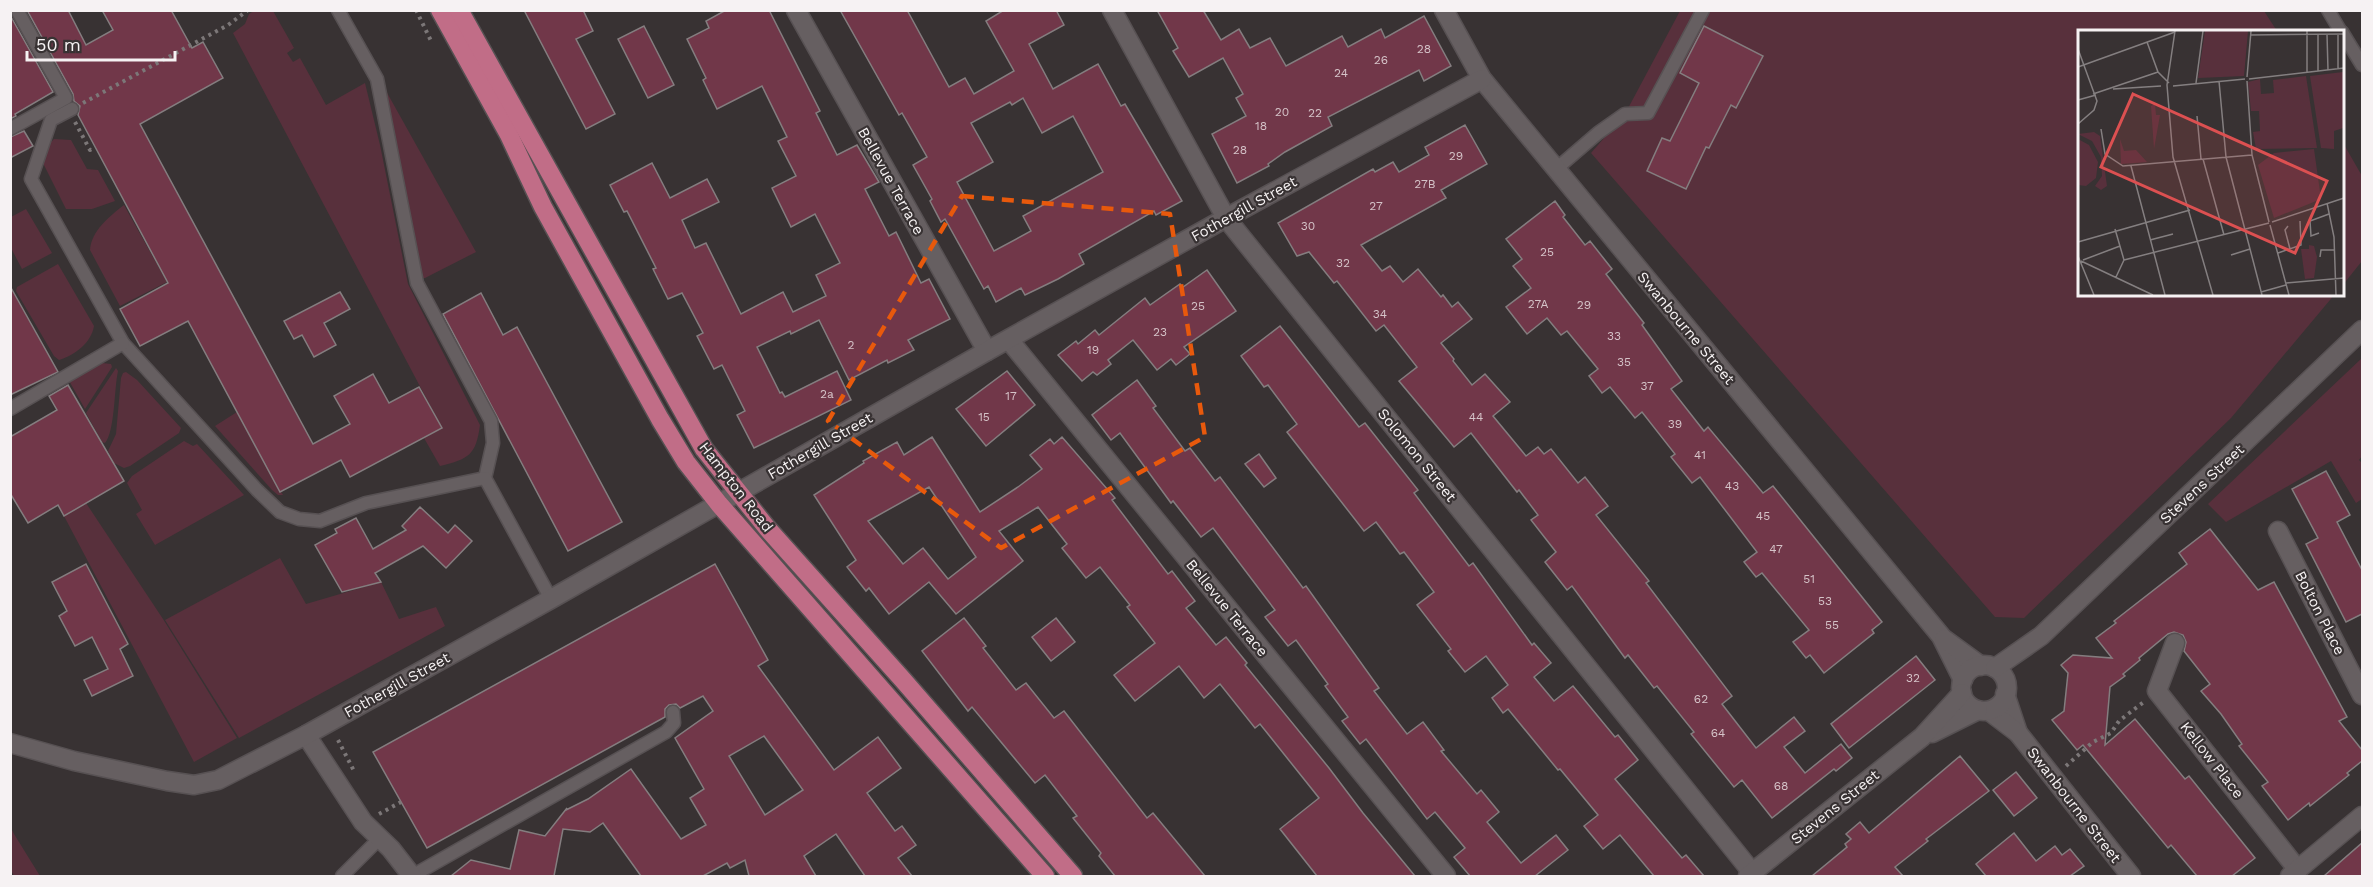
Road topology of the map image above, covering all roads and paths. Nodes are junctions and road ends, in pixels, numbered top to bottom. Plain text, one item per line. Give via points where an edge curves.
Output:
1 (17, 10) edge
2 (248, 10) edge
3 (338, 10) edge
4 (416, 10) edge
5 (440, 10) edge
6 (459, 10) edge
7 (796, 10) edge
8 (1112, 10) edge
9 (1444, 10) edge
10 (1703, 10) edge
11 (2328, 10) edge
12 (2340, 30) edge
13 (2343, 35) edge
14 (432, 43) dead end
15 (2362, 65) edge
16 (1482, 79) junction
17 (72, 113) junction
18 (10, 129) edge
19 (95, 147) dead end
20 (1556, 170) junction
21 (1226, 218) junction
22 (2362, 330) edge
23 (1009, 340) junction
24 (123, 343) junction
25 (987, 351) junction
26 (10, 409) edge
27 (485, 478) junction
28 (738, 493) junction
29 (719, 504) junction
30 (2278, 531) dead end
31 (551, 599) junction
32 (1941, 636) junction
33 (2041, 636) junction
34 (2175, 643) dead end
35 (1988, 667) junction
36 (1962, 686) junction
37 (2006, 689) junction
38 (2157, 692) junction
39 (2362, 695) edge
40 (1983, 710) junction
41 (673, 712) dead end
42 (2018, 733) junction
43 (306, 735) junction
44 (1922, 737) junction
45 (338, 740) dead end
46 (10, 743) edge
47 (2062, 769) dead end
48 (359, 780) dead end
49 (401, 802) dead end
50 (374, 806) dead end
51 (2362, 816) edge
52 (379, 839) junction
53 (2294, 873) edge
54 (1752, 875) edge
55 (342, 876) edge
56 (412, 876) edge
57 (1045, 876) edge
58 (1073, 876) edge
59 (1446, 876) edge
60 (2131, 876) edge

1 - 18 lane via 66,98
2 - 17 path
3 - 27 lane via 377,79 417,283 491,421 493,442
4 - 14 path
5 - 29 main road, Hampton Road via 660,420
6 - 28 main road, Hampton Road via 665,382 704,448
7 - 25 street, Bellevue Terrace
8 - 21 street, Solomon Street
9 - 16 street, Swanbourne Street
10 - 20 lane via 1648,112 1625,114
11 - 12 lane
13 - 15 lane
16 - 20 street, Swanbourne Street
16 - 21 street, Fothergill Street
17 - 19 path via 90,150
17 - 24 lane via 51,120 31,180
20 - 32 street, Swanbourne Street
21 - 23 street, Fothergill Street
21 - 54 street, Solomon Street
22 - 33 street, Stevens Street
23 - 25 street, Fothergill Street
23 - 59 street, Bellevue Terrace
24 - 26 lane
24 - 27 lane via 280,512 320,521 366,502
25 - 28 street, Fothergill Street
27 - 31 lane
28 - 29 street, Fothergill Street
28 - 58 main road, Hampton Road
29 - 31 street, Fothergill Street
29 - 57 main road, Hampton Road
30 - 39 street, Bolton Place
31 - 43 street, Fothergill Street
32 - 35 street, Swanbourne Street
32 - 36 street, Swanbourne Street
33 - 35 street, Stevens Street
33 - 37 street, Stevens Street
34 - 38 street
35 - 36 street, Stevens Street via 1969,671
35 - 37 street via 2001,673
36 - 40 street via 1968,704
36 - 44 street, Stevens Street
37 - 40 street, Stevens Street via 2004,700
37 - 42 street, Swanbourne Street
38 - 47 path
38 - 53 street, Kellow Place
40 - 42 street, Swanbourne Street
40 - 44 street, Stevens Street
41 - 56 lane via 674,723 666,732
42 - 60 street, Swanbourne Street
43 - 46 street, Fothergill Street via 218,780 194,785
43 - 52 street via 363,822
44 - 54 street, Stevens Street
45 - 48 path
49 - 50 path via 379,814
51 - 53 street
52 - 55 lane
52 - 56 street

